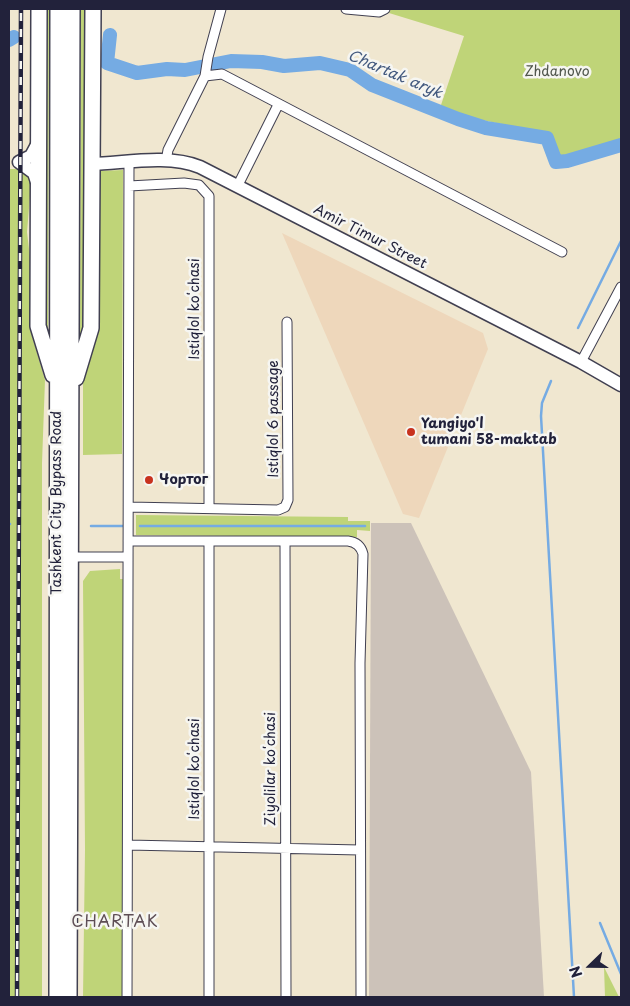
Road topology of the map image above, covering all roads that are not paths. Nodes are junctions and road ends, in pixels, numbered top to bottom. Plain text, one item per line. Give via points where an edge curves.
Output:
1 (38, 9) edge
2 (58, 9) edge
3 (72, 9) edge
4 (93, 9) edge
5 (221, 9) edge
6 (346, 9) edge
7 (385, 9) edge
8 (206, 74) junction
9 (278, 105) junction
10 (38, 140) junction
11 (166, 161) junction
12 (129, 162) junction
13 (14, 163) edge
14 (92, 164) junction
15 (238, 185) junction
16 (38, 186) junction
17 (129, 186) junction
18 (562, 252) dead end
19 (621, 287) edge
20 (287, 322) dead end
21 (582, 362) junction
22 (621, 385) edge
23 (64, 393) junction
24 (128, 507) junction
25 (208, 508) junction
26 (128, 541) junction
27 (209, 541) junction
28 (285, 541) junction
29 (128, 557) junction
30 (64, 558) junction
31 (128, 845) junction
32 (209, 847) junction
33 (285, 848) junction
34 (360, 850) junction
35 (57, 997) edge
36 (69, 997) edge
37 (127, 997) edge
38 (209, 997) edge
39 (286, 997) edge
40 (361, 997) edge

1 - 10 highway
2 - 23 highway, Tashkent City Bypass Road
3 - 23 highway, Tashkent City Bypass Road
4 - 14 highway
5 - 8 street
6 - 7 street via 379,12
8 - 9 street via 222,74
8 - 11 street via 168,150
9 - 15 street
9 - 18 street
10 - 13 main road via 34,153
10 - 16 highway
11 - 12 main road, Amir Timur Street
11 - 15 main road, Amir Timur Street via 194,164
12 - 14 main road, Amir Timur Street
12 - 17 street
13 - 16 main road via 34,173
14 - 23 highway via 90,328
15 - 21 main road, Amir Timur Street
16 - 23 highway via 38,326
17 - 24 street
17 - 25 street, Istiqlol koʻchasi via 184,183 199,185 209,196
19 - 21 street
20 - 25 street, Istiqlol 6 passage via 288,500 285,507 278,510
21 - 22 main road, Amir Timur Street
23 - 30 highway, Tashkent City Bypass Road
24 - 25 street
24 - 26 street
26 - 27 street
26 - 29 street
27 - 28 street
27 - 32 street, Istiqlol koʻchasi
28 - 33 street, Ziyolilar koʻchasi
28 - 34 street via 348,541 357,544 363,554
29 - 30 street
29 - 31 street
30 - 35 highway, Tashkent City Bypass Road
30 - 36 highway, Tashkent City Bypass Road
31 - 32 street
31 - 37 street
32 - 33 street
32 - 38 street, Istiqlol koʻchasi
33 - 34 street
33 - 39 street, Ziyolilar koʻchasi
34 - 40 street

